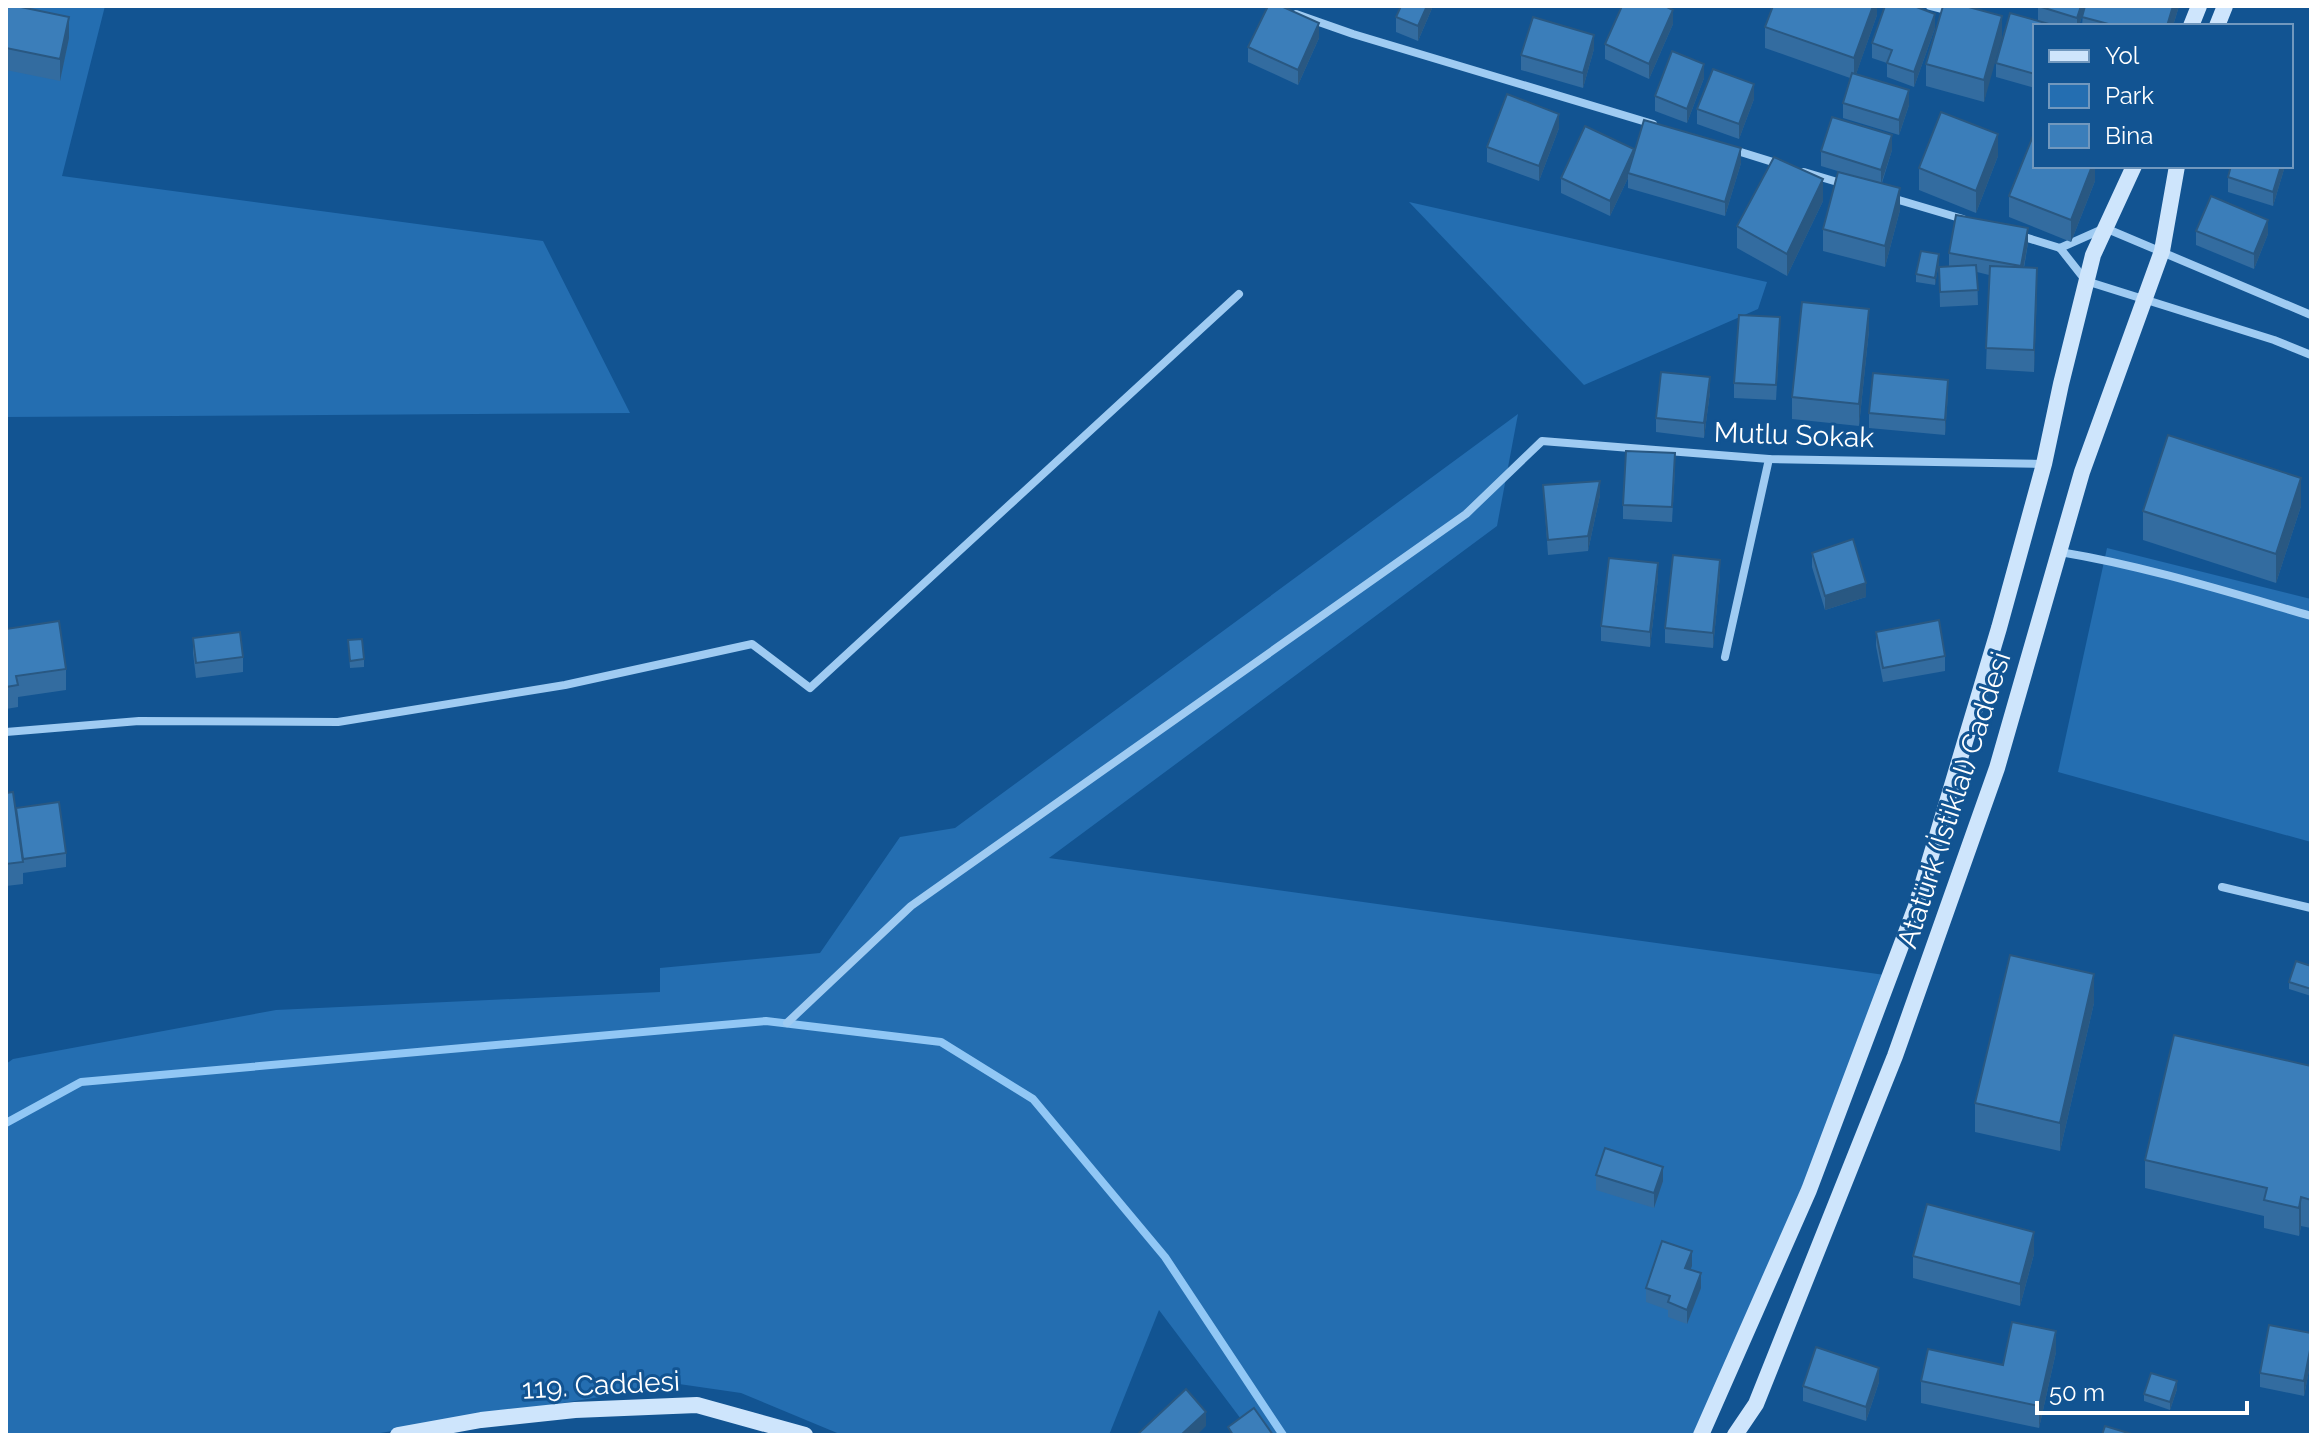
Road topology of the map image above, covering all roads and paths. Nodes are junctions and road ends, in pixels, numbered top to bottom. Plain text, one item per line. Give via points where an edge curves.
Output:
1 (1930, 6) edge
2 (1287, 11) edge
3 (1960, 14) edge
4 (1659, 126) edge
5 (1719, 145) edge
6 (2133, 168) edge
7 (2177, 168) edge
8 (1854, 187) edge
9 (1883, 196) edge
10 (1972, 222) edge
11 (2105, 228) junction
12 (2001, 230) edge
13 (2060, 248) junction
14 (2162, 251) junction
15 (2086, 281) junction
16 (1239, 294) dead end
17 (2145, 301) junction
18 (2311, 315) edge
19 (2311, 355) edge
20 (1769, 459) junction
21 (2044, 464) junction
22 (2059, 552) junction
23 (2311, 616) edge
24 (1725, 657) dead end
25 (6, 732) edge
26 (2222, 887) dead end
27 (2311, 908) edge
28 (787, 1023) dead end
29 (1740, 1434) edge
30 (398, 1435) edge
31 (805, 1435) edge
32 (1701, 1435) edge

1 - 3 street
2 - 4 street
5 - 8 street
6 - 11 street, Atatürk (İstiklal) Caddesi
7 - 14 street, Atatürk (İstiklal) Caddesi
9 - 10 street
11 - 13 street
11 - 14 street
11 - 15 street, Atatürk (İstiklal) Caddesi
12 - 13 street
13 - 15 street
14 - 17 street, Atatürk (İstiklal) Caddesi
14 - 18 street
15 - 17 street
15 - 21 street, Atatürk (İstiklal) Caddesi
16 - 25 street via 810,688 752,644 565,685 338,722 139,721
17 - 19 street
17 - 22 street, Atatürk (İstiklal) Caddesi via 2082,472
20 - 21 street, Mutlu Sokak
20 - 24 street
20 - 28 street, Mutlu Sokak via 1542,441 1466,514 911,906
21 - 32 street, Atatürk (İstiklal) Caddesi via 1916,906 1809,1190
22 - 23 street via 2115,561
22 - 29 street, Atatürk (İstiklal) Caddesi via 1997,768 1895,1056
26 - 27 street
30 - 31 street, 119. Caddesi via 575,1410 697,1405

